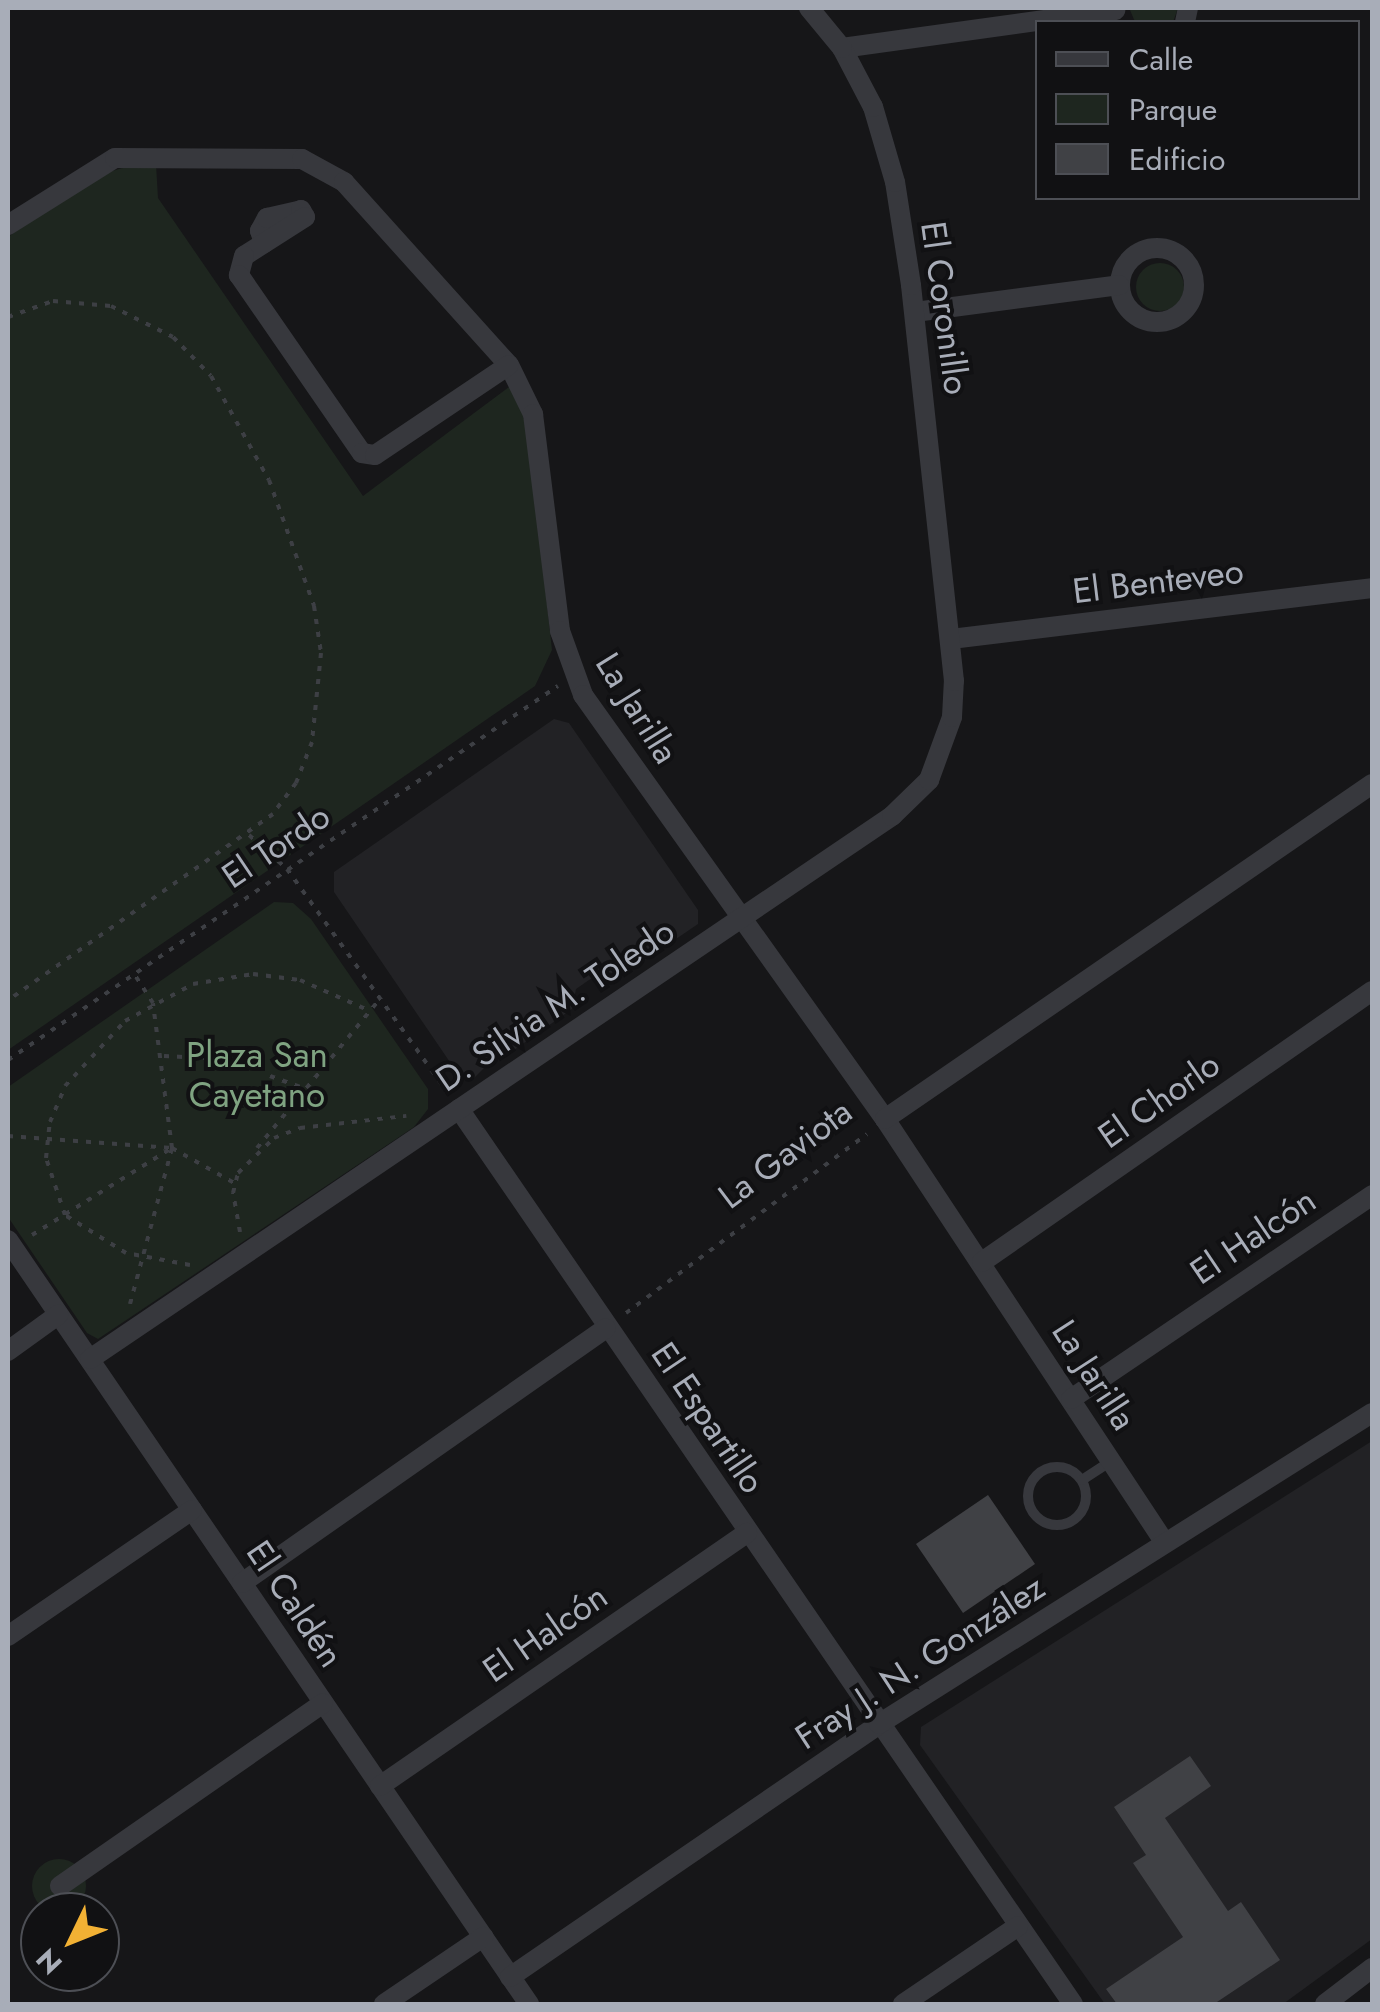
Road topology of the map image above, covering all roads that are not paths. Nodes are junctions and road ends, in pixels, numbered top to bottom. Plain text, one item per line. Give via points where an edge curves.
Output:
1 (809, 8) edge
2 (1116, 13) edge
3 (1061, 20) edge
4 (1035, 23) edge
5 (842, 48) junction
6 (8, 225) edge
7 (264, 243) dead end
8 (1119, 285) dead end
9 (915, 312) junction
10 (509, 365) junction
11 (1372, 588) edge
12 (952, 639) junction
13 (1372, 784) edge
14 (743, 917) junction
15 (1372, 991) edge
16 (459, 1110) junction
17 (885, 1119) junction
18 (1372, 1194) edge
19 (10, 1244) edge
20 (982, 1262) junction
21 (58, 1314) junction
22 (606, 1328) junction
23 (8, 1351) edge
24 (90, 1359) junction
25 (1071, 1399) junction
26 (1372, 1413) edge
27 (1112, 1461) junction
28 (1082, 1480) junction
29 (192, 1510) junction
30 (747, 1533) junction
31 (1164, 1543) junction
32 (242, 1584) junction
33 (8, 1636) edge
34 (323, 1703) junction
35 (880, 1724) junction
36 (380, 1786) junction
37 (60, 1886) dead end
38 (1018, 1926) junction
39 (482, 1936) junction
40 (1372, 1968) edge
41 (510, 1977) junction
42 (384, 2004) edge
43 (529, 2004) edge
44 (903, 2004) edge
45 (1073, 2004) edge
46 (1325, 2004) edge

1 - 5 street, El Coronillo
2 - 3 street
4 - 5 street
5 - 9 street, El Coronillo via 887,150
6 - 10 street, La Jarilla via 115,158 302,159 344,182
7 - 10 street via 244,256 239,276 362,453 374,454
8 - 9 street
9 - 12 street, El Coronillo
10 - 14 street, La Jarilla via 533,414 560,630 574,675 598,719
11 - 12 street, El Benteveo
12 - 14 street, D. Silvia M. Toledo via 952,718 929,780 892,816
13 - 17 street, La Gaviota
14 - 16 street, D. Silvia M. Toledo
14 - 17 street, La Jarilla
15 - 20 street, El Chorlo
16 - 22 street, El Espartillo
16 - 24 street, D. Silvia M. Toledo
17 - 20 street, La Jarilla
18 - 25 street, El Halcón
19 - 21 street, El Caldén
20 - 25 street, La Jarilla
21 - 23 street
21 - 24 street, El Caldén
22 - 30 street, El Espartillo
22 - 32 street
24 - 29 street, El Caldén
25 - 27 street, La Jarilla
26 - 31 street, Fray J. N. González
27 - 28 lane
27 - 31 street, La Jarilla
28 - 28 lane via 1066,1468 1037,1475 1028,1493 1033,1512 1056,1526 1073,1521 1087,1498
29 - 32 street, El Caldén
29 - 33 street
30 - 35 street, El Espartillo
30 - 36 street, El Halcón
31 - 35 street, Fray J. N. González
32 - 34 street, El Caldén
34 - 36 street, El Caldén
34 - 37 street
35 - 38 street, El Espartillo
35 - 41 street, Fray J. N. González
36 - 39 street, El Caldén
38 - 44 street
38 - 45 street, El Espartillo
39 - 41 street, El Caldén
39 - 42 street
40 - 46 street
41 - 43 street, El Caldén

